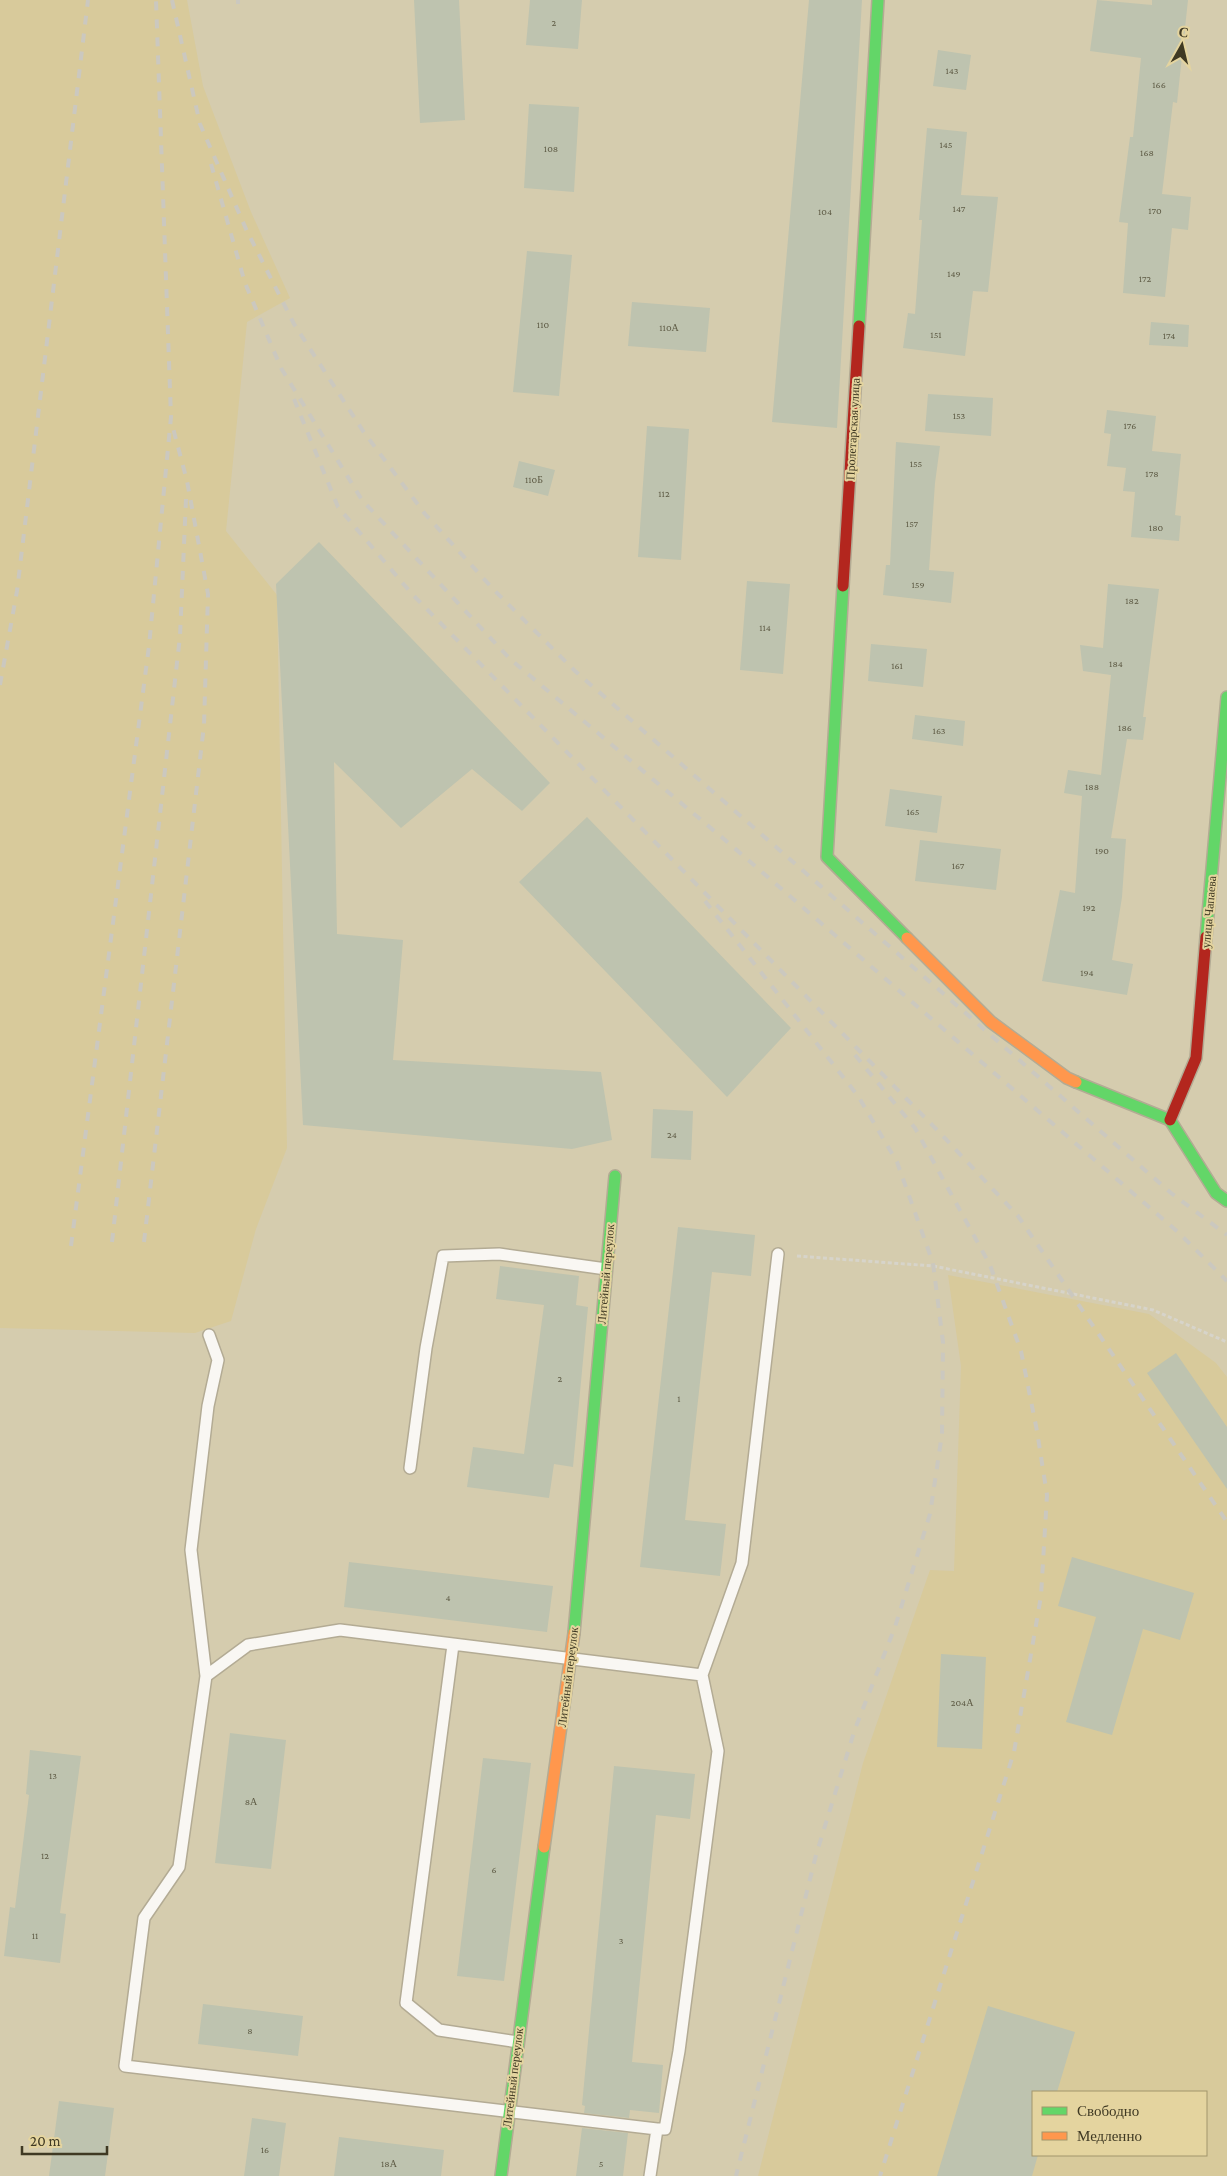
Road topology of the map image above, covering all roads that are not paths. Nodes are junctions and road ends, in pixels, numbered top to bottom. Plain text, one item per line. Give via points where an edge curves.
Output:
1 (878, 0) edge
2 (1227, 698) edge
3 (1170, 1120) junction
4 (615, 1176) dead end
5 (1227, 1201) edge
6 (778, 1254) road end
7 (606, 1269) junction
8 (209, 1336) dead end
9 (410, 1468) dead end
10 (453, 1644) junction
11 (571, 1660) junction
12 (702, 1675) junction
13 (206, 1676) junction
14 (518, 2042) junction
15 (509, 2110) junction
16 (657, 2129) junction
17 (501, 2176) edge
18 (650, 2176) edge

1 - 3 street, Пролетарская улица via 828,857 991,1022 1067,1078
2 - 3 street, улица Чапаева via 1196,1058
3 - 5 street via 1216,1193
4 - 7 street, Литейный переулок
6 - 12 lane via 742,1563
7 - 9 lane via 499,1254 442,1256
7 - 11 street, Литейный переулок
8 - 13 lane via 218,1360 208,1406 191,1550
10 - 11 lane
10 - 13 lane via 340,1630 248,1645
10 - 14 lane via 406,2003 439,2030
11 - 12 lane
11 - 14 street, Литейный переулок
12 - 16 lane via 718,1751 679,2051 665,2129
13 - 15 lane via 179,1867 144,1918 125,2066
14 - 15 street, Литейный переулок
15 - 16 lane
15 - 17 street, Литейный переулок
16 - 18 lane

